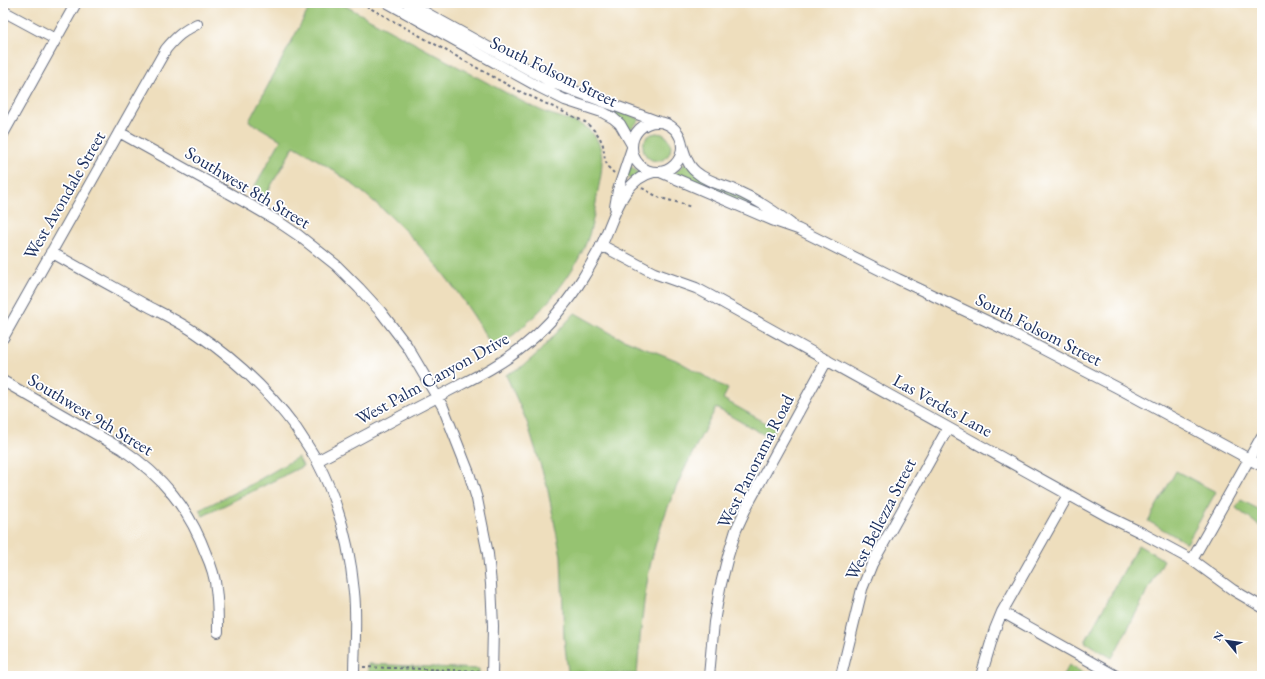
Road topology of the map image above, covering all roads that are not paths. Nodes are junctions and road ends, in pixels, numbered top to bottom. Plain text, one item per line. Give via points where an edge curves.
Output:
1 (76, 3) edge
2 (388, 3) edge
3 (408, 3) edge
4 (3, 11) edge
5 (197, 24) dead end
6 (55, 39) junction
7 (659, 122) junction
8 (119, 132) junction
9 (3, 134) edge
10 (682, 144) junction
11 (632, 146) junction
12 (657, 172) junction
13 (615, 211) junction
14 (798, 229) junction
15 (602, 245) junction
16 (51, 252) junction
17 (3, 338) edge
18 (827, 360) junction
19 (3, 381) edge
20 (438, 396) junction
21 (948, 428) junction
22 (1262, 436) edge
23 (1249, 459) junction
24 (317, 461) junction
25 (1262, 466) edge
26 (1068, 495) junction
27 (1192, 560) junction
28 (1262, 607) edge
29 (1002, 612) junction
30 (218, 632) dead end
31 (354, 672) edge
32 (492, 674) edge
33 (709, 676) edge
34 (841, 676) edge
35 (981, 676) edge
36 (1116, 676) edge

1 - 6 street
2 - 11 street, South Folsom Street via 539,87 613,118 623,128
3 - 7 street, South Folsom Street via 553,83
4 - 6 street
5 - 8 street, West Avondale Street via 174,38 166,49
6 - 9 street
7 - 10 street via 674,129
7 - 11 street via 651,123 638,131
8 - 16 street, West Avondale Street
8 - 20 street, Southwest 8th Street via 276,220 336,265 381,312 407,346
10 - 12 street via 682,152 674,165 668,170
10 - 14 street, South Folsom Street via 690,164 701,176 752,198
11 - 12 street via 636,162 647,170
11 - 13 street, West Palm Canyon Drive via 618,190
12 - 13 street, West Palm Canyon Drive via 647,174 633,183
12 - 14 street, South Folsom Street
13 - 15 street, West Palm Canyon Drive
14 - 23 street, South Folsom Street via 1057,356
15 - 18 street, Las Verdes Lane via 654,273 696,288
15 - 20 street, West Palm Canyon Drive via 584,278 546,326 519,350 490,369
16 - 17 street, West Avondale Street
16 - 24 street via 194,331 228,356 271,396 302,436
18 - 21 street, Las Verdes Lane
18 - 33 street, West Panorama Road via 736,530 720,588
19 - 30 street, Southwest 9th Street via 139,460 180,502 197,531 211,566 216,588
20 - 24 street, West Palm Canyon Drive
20 - 32 street, Southwest 8th Street via 469,473 484,527 494,626
21 - 26 street, Las Verdes Lane
21 - 34 street, West Bellezza Street via 872,564 862,589
22 - 23 street
23 - 25 street, South Folsom Street
23 - 27 street
24 - 31 street via 348,548 356,629
26 - 27 street, Las Verdes Lane
26 - 29 street
27 - 28 street, Las Verdes Lane via 1233,590
29 - 35 street
29 - 36 street

